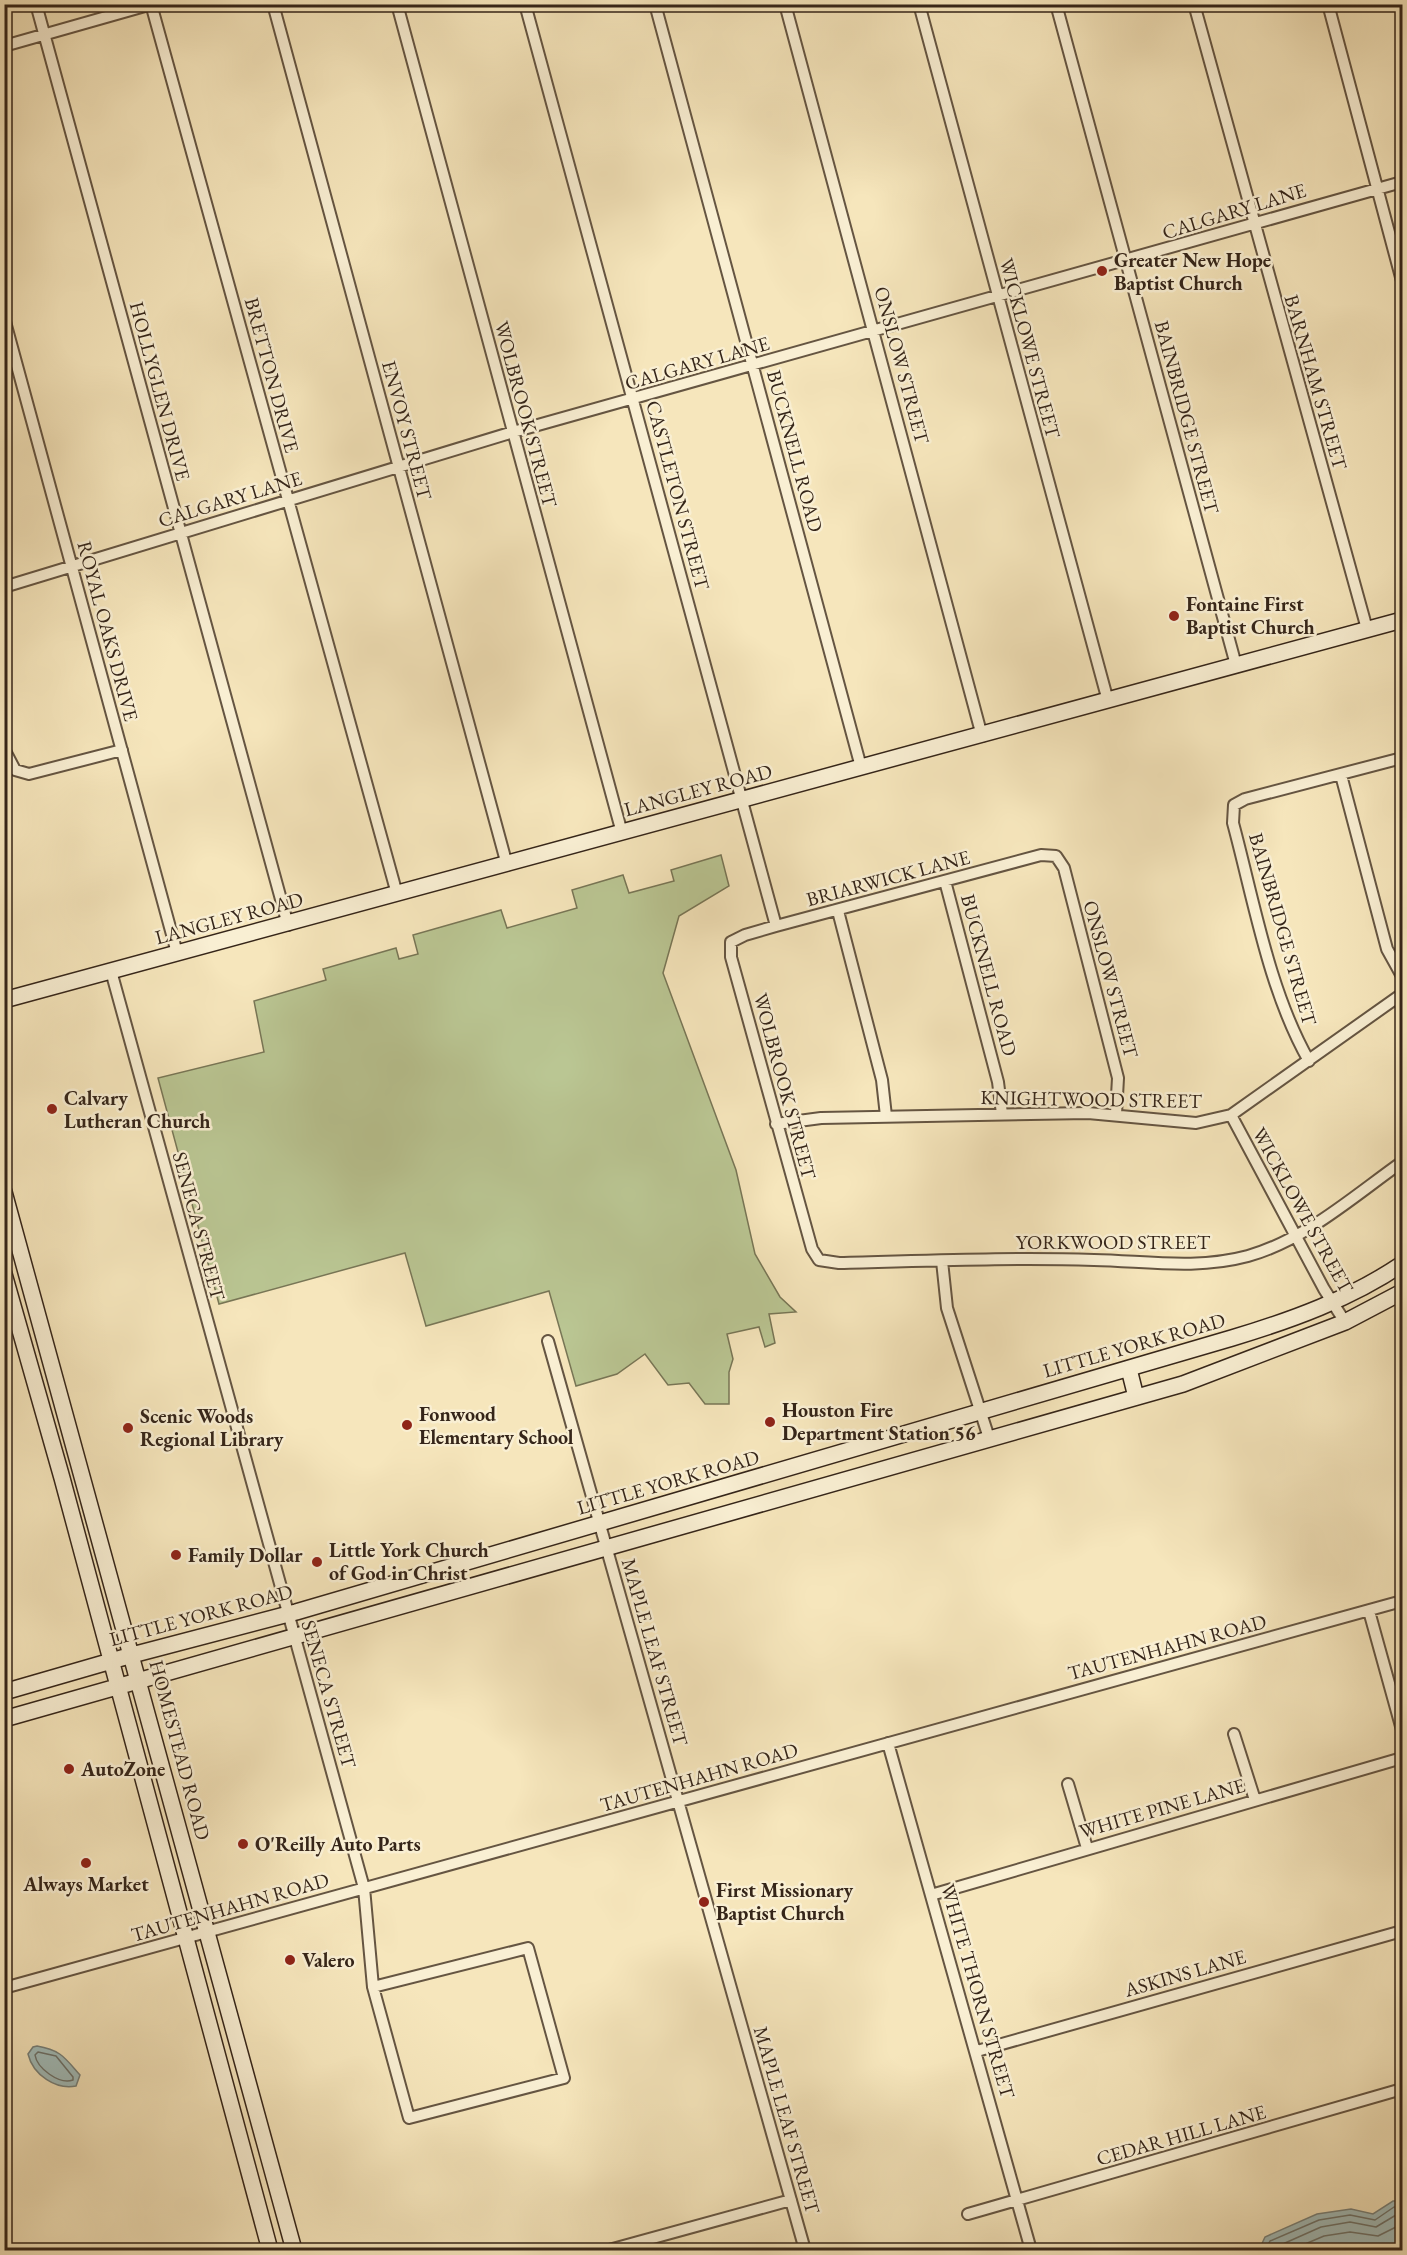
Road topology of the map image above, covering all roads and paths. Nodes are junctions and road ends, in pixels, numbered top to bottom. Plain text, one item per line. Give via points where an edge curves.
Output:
1 (36, 4) edge
2 (273, 4) edge
3 (397, 4) edge
4 (525, 4) edge
5 (655, 4) edge
6 (785, 4) edge
7 (919, 4) edge
8 (1056, 4) edge
9 (1194, 4) edge
10 (1328, 4) edge
11 (151, 5) edge
12 (44, 35) junction
13 (4, 46) edge
14 (1402, 182) edge
15 (1377, 189) junction
16 (1254, 225) junction
17 (1125, 261) junction
18 (1402, 281) edge
19 (998, 296) junction
20 (4, 318) edge
21 (874, 331) junction
22 (753, 366) junction
23 (633, 400) junction
24 (513, 432) junction
25 (399, 468) junction
26 (287, 499) junction
27 (181, 534) junction
28 (72, 567) junction
29 (4, 587) edge
30 (1402, 620) edge
31 (1366, 629) junction
32 (1236, 665) junction
33 (1108, 701) junction
34 (982, 736) junction
35 (4, 749) edge
36 (122, 750) junction
37 (1402, 758) edge
38 (861, 768) junction
39 (1341, 775) junction
40 (742, 799) junction
41 (621, 833) junction
42 (1056, 856) joint
43 (507, 865) junction
44 (945, 881) junction
45 (397, 894) junction
46 (838, 911) junction
47 (288, 925) junction
48 (777, 926) junction
49 (731, 942) joint
50 (177, 953) junction
51 (111, 971) junction
52 (1402, 976) edge
53 (1402, 994) edge
54 (4, 1000) edge
55 (1309, 1061) junction
56 (1002, 1114) junction
57 (1116, 1114) junction
58 (1231, 1115) junction
59 (886, 1116) junction
60 (776, 1124) junction
61 (1402, 1162) edge
62 (4, 1192) edge
63 (1295, 1236) junction
64 (809, 1240) joint
65 (942, 1261) junction
66 (1402, 1264) edge
67 (4, 1274) edge
68 (1402, 1292) edge
69 (1331, 1302) junction
70 (1345, 1322) junction
71 (548, 1341) dead end
72 (1215, 1343) junction
73 (1129, 1369) junction
74 (1223, 1369) junction
75 (1136, 1397) junction
76 (982, 1412) junction
77 (989, 1438) junction
78 (792, 1468) junction
79 (81, 1473) junction
80 (62, 1478) junction
81 (754, 1479) junction
82 (800, 1493) junction
83 (760, 1505) junction
84 (601, 1523) junction
85 (608, 1549) junction
86 (1402, 1601) edge
87 (1369, 1611) junction
88 (286, 1614) junction
89 (296, 1637) junction
90 (132, 1654) junction
91 (112, 1661) junction
92 (138, 1681) junction
93 (118, 1686) junction
94 (4, 1692) edge
95 (4, 1719) edge
96 (1402, 1730) edge
97 (1234, 1734) dead end
98 (888, 1743) junction
99 (1402, 1758) edge
100 (1068, 1784) dead end
101 (1255, 1800) junction
102 (679, 1801) junction
103 (1087, 1848) junction
104 (364, 1888) junction
105 (931, 1894) junction
106 (1402, 1930) edge
107 (207, 1932) junction
108 (187, 1938) junction
109 (374, 1986) junction
110 (4, 1988) edge
111 (977, 2051) junction
112 (1402, 2089) edge
113 (264, 2133) junction
114 (240, 2138) junction
115 (791, 2200) junction
116 (1017, 2202) junction
117 (969, 2214) dead end
118 (270, 2250) edge
119 (294, 2250) edge
120 (609, 2250) edge
121 (805, 2250) edge
122 (1031, 2250) edge

1 - 12 street, HOLLYGLEN DRIVE
2 - 25 street, ENVOY STREET
3 - 24 street, WOLBROOK STREET
4 - 23 street, CASTLETON STREET
5 - 22 street, BUCKNELL ROAD
6 - 21 street, ONSLOW STREET
7 - 19 street, WICKLOWE STREET
8 - 17 street, BAINBRIDGE STREET
9 - 16 street, BARNHAM STREET
10 - 15 street
11 - 12 street
11 - 26 street, BRETTON DRIVE
12 - 13 street
12 - 27 street, HOLLYGLEN DRIVE
14 - 15 street, CALGARY LANE
15 - 16 street, CALGARY LANE
15 - 18 street
16 - 17 street, CALGARY LANE
16 - 31 street, BARNHAM STREET
17 - 19 street, CALGARY LANE
17 - 32 street, BAINBRIDGE STREET
19 - 21 street, CALGARY LANE
19 - 33 street, WICKLOWE STREET
20 - 28 street, ROYAL OAKS DRIVE
21 - 22 street, CALGARY LANE
21 - 34 street, ONSLOW STREET
22 - 23 street, CALGARY LANE
22 - 38 street, BUCKNELL ROAD
23 - 24 street, CALGARY LANE
23 - 40 street, CASTLETON STREET
24 - 25 street, CALGARY LANE
24 - 41 street, WOLBROOK STREET
25 - 26 street, CALGARY LANE
25 - 43 street, ENVOY STREET
26 - 27 street, CALGARY LANE
26 - 45 street, BRETTON DRIVE
27 - 28 street, CALGARY LANE
27 - 47 street, HOLLYGLEN DRIVE
28 - 29 street, CALGARY LANE
28 - 36 street, ROYAL OAKS DRIVE
30 - 31 main road, LANGLEY ROAD
31 - 32 main road, LANGLEY ROAD
32 - 33 main road, LANGLEY ROAD
33 - 34 main road, LANGLEY ROAD
34 - 38 main road, LANGLEY ROAD
35 - 36 street via 15,770 29,774
36 - 50 street, ROYAL OAKS DRIVE
37 - 39 street
38 - 40 main road, LANGLEY ROAD
39 - 52 street via 1387,950
39 - 55 street, BAINBRIDGE STREET via 1234,805 1233,823 1280,998
40 - 41 main road, LANGLEY ROAD
40 - 48 street, CASTLETON STREET
41 - 43 main road, LANGLEY ROAD
42 - 44 street, BRIARWICK LANE via 1041,855
42 - 57 street, ONSLOW STREET via 1064,868 1118,1078
43 - 45 main road, LANGLEY ROAD
44 - 46 street, BRIARWICK LANE
44 - 56 street, BUCKNELL ROAD via 998,1082
45 - 47 main road, LANGLEY ROAD
46 - 48 street, BRIARWICK LANE
46 - 59 street via 882,1080
47 - 50 main road, LANGLEY ROAD
48 - 49 street, BRIARWICK LANE
49 - 60 street, WOLBROOK STREET via 730,957
50 - 51 main road, LANGLEY ROAD
51 - 54 main road, LANGLEY ROAD
51 - 88 street, SENECA STREET
53 - 55 street, KNIGHTWOOD STREET
55 - 58 street, KNIGHTWOOD STREET
56 - 57 street, KNIGHTWOOD STREET
56 - 59 street, KNIGHTWOOD STREET
57 - 58 street, KNIGHTWOOD STREET via 1196,1123
58 - 63 street, WICKLOWE STREET
59 - 60 street, KNIGHTWOOD STREET
60 - 64 street, WOLBROOK STREET
61 - 63 street, YORKWOOD STREET
62 - 79 main road, HOMESTEAD ROAD
63 - 65 street, YORKWOOD STREET via 1248,1256 1199,1264
63 - 69 street, WICKLOWE STREET
64 - 65 street, YORKWOOD STREET via 819,1260
65 - 76 street via 947,1308
66 - 69 main road, LITTLE YORK ROAD
67 - 80 main road
68 - 70 main road
69 - 70 street, WICKLOWE STREET
69 - 72 main road, LITTLE YORK ROAD via 1291,1320
70 - 74 main road
71 - 84 street, MAPLE LEAF STREET
72 - 73 main road, LITTLE YORK ROAD
72 - 74 main road
73 - 75 main road
73 - 76 main road, LITTLE YORK ROAD
74 - 75 main road
75 - 77 main road
76 - 77 street
76 - 78 main road, LITTLE YORK ROAD
77 - 82 main road
78 - 81 main road, LITTLE YORK ROAD
78 - 82 main road
79 - 80 main road
79 - 90 main road, HOMESTEAD ROAD
80 - 91 main road
81 - 83 main road
81 - 84 main road, LITTLE YORK ROAD
82 - 83 main road
83 - 85 main road
84 - 85 street, MAPLE LEAF STREET
84 - 88 main road, LITTLE YORK ROAD
85 - 89 main road
85 - 102 street, MAPLE LEAF STREET
86 - 87 street, TAUTENHAHN ROAD
87 - 96 street
87 - 98 street, TAUTENHAHN ROAD
88 - 89 street, SENECA STREET
88 - 90 main road, LITTLE YORK ROAD
89 - 92 main road
89 - 104 street, SENECA STREET
90 - 91 main road, LITTLE YORK ROAD
90 - 92 main road, HOMESTEAD ROAD
91 - 93 main road
91 - 94 main road, LITTLE YORK ROAD
92 - 93 main road
92 - 107 main road, HOMESTEAD ROAD
93 - 95 main road
93 - 108 main road
97 - 101 street
98 - 102 street, TAUTENHAHN ROAD
98 - 105 street, WHITE THORN STREET
99 - 101 street, WHITE PINE LANE
100 - 103 street
101 - 103 street, WHITE PINE LANE
102 - 104 street, TAUTENHAHN ROAD
102 - 115 street, MAPLE LEAF STREET
103 - 105 street, WHITE PINE LANE
104 - 107 street, TAUTENHAHN ROAD
104 - 109 street, SENECA STREET
105 - 111 street, WHITE THORN STREET
106 - 111 street, ASKINS LANE
107 - 108 street, TAUTENHAHN ROAD
107 - 113 main road, HOMESTEAD ROAD
108 - 110 street, TAUTENHAHN ROAD
108 - 114 main road
109 - 109 street, SENECA STREET via 409,2118 564,2078 528,1948
111 - 116 street, WHITE THORN STREET
112 - 116 street, CEDAR HILL LANE
113 - 114 main road
113 - 119 main road, HOMESTEAD ROAD
114 - 118 main road
115 - 120 street
115 - 121 street, MAPLE LEAF STREET
116 - 117 street, CEDAR HILL LANE
116 - 122 street, WHITE THORN STREET

